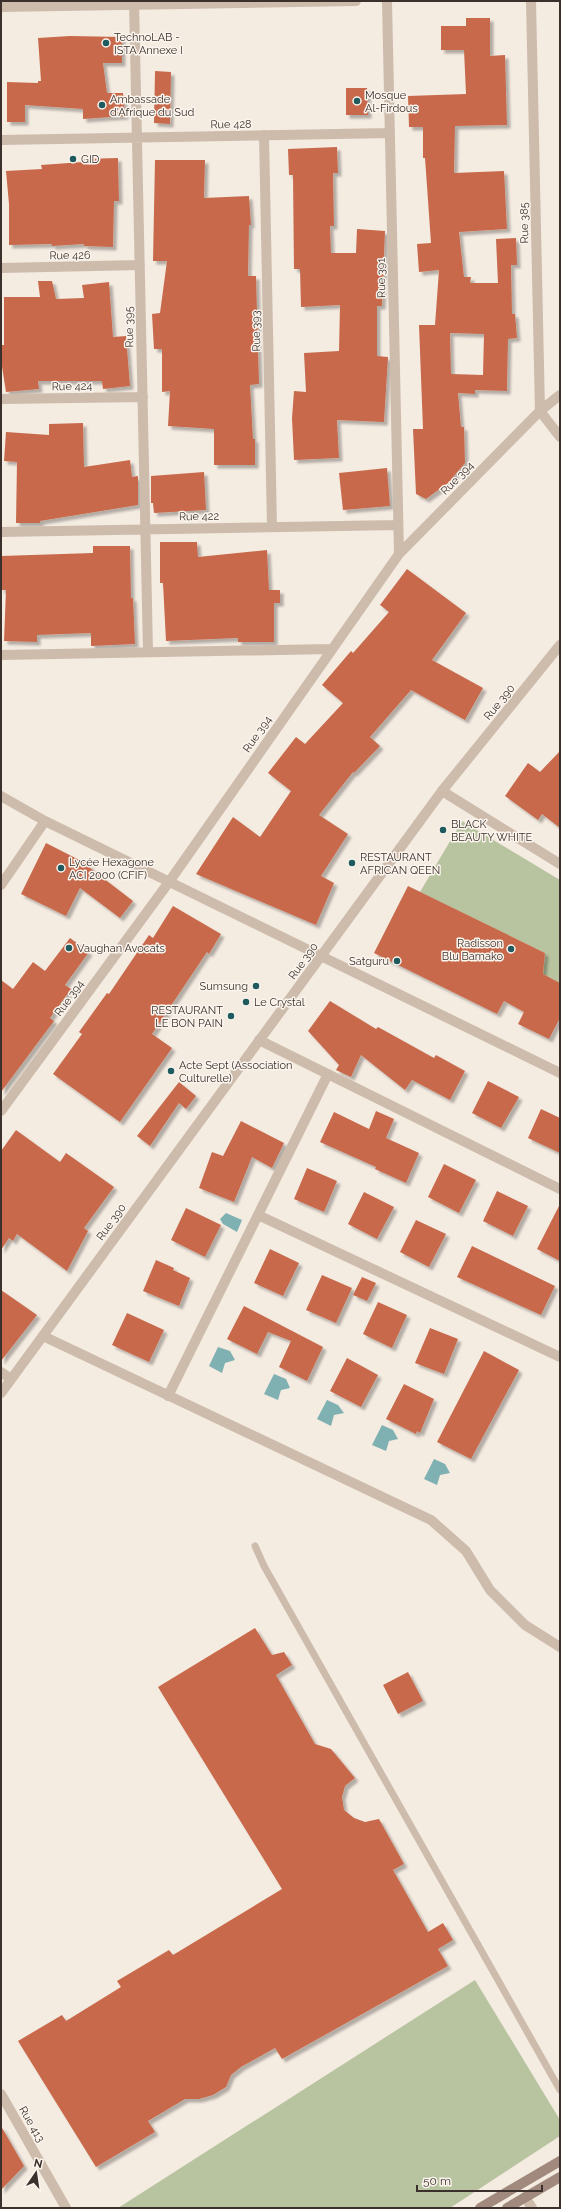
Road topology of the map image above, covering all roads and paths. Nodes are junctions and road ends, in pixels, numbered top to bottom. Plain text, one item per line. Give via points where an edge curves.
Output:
1 (356, 1) edge
2 (387, 1) edge
3 (531, 1) edge
4 (134, 3) edge
5 (1, 7) edge
6 (390, 133) junction
7 (264, 135) junction
8 (137, 137) junction
9 (1, 140) edge
10 (140, 265) junction
11 (1, 268) edge
12 (560, 395) edge
13 (142, 397) junction
14 (1, 399) edge
15 (540, 411) junction
16 (560, 437) edge
17 (398, 525) junction
18 (272, 527) junction
19 (145, 529) junction
20 (1, 532) edge
21 (399, 554) junction
22 (560, 645) edge
23 (331, 649) junction
24 (148, 652) junction
25 (2, 657) edge
26 (442, 791) junction
27 (1, 796) edge
28 (45, 821) junction
29 (560, 864) edge
30 (169, 882) junction
31 (1, 885) edge
32 (321, 956) junction
33 (259, 1040) junction
34 (560, 1073) edge
35 (328, 1074) junction
36 (1, 1111) edge
37 (560, 1189) edge
38 (258, 1215) junction
39 (42, 1336) junction
40 (560, 1357) edge
41 (1, 1372) edge
42 (11, 1379) junction
43 (1, 1393) edge
44 (168, 1396) junction
45 (255, 1546) dead end
46 (560, 1647) edge
47 (560, 2090) edge
48 (1, 2094) edge
49 (560, 2161) edge
50 (560, 2177) edge
51 (525, 2197) junction
52 (66, 2208) edge
53 (480, 2208) edge
54 (507, 2208) edge
55 (532, 2208) edge

1 - 4 street
2 - 6 street, Rue 391
3 - 15 street, Rue 385
4 - 5 street
4 - 8 street, Rue 395
6 - 7 street, Rue 428
6 - 17 street, Rue 391
7 - 8 street, Rue 428
7 - 18 street, Rue 393
8 - 9 street, Rue 428
8 - 10 street, Rue 395
10 - 11 street, Rue 426
10 - 13 street, Rue 395
12 - 15 street, Rue 394
13 - 14 street, Rue 424
13 - 19 street, Rue 395
15 - 16 street
15 - 21 street, Rue 394
17 - 18 street, Rue 422
17 - 21 street, Rue 391
18 - 19 street, Rue 422
19 - 20 street, Rue 422
19 - 24 street, Rue 395
21 - 23 street, Rue 394
22 - 26 street, Rue 390
23 - 24 street
23 - 30 street, Rue 394
24 - 25 street
26 - 29 street
26 - 32 street, Rue 390
27 - 28 street
28 - 30 street
28 - 31 street
30 - 32 street
30 - 36 street, Rue 394
32 - 33 street, Rue 390
32 - 34 street
33 - 35 street
33 - 39 street, Rue 390
35 - 37 street
35 - 38 street
38 - 40 street
38 - 44 street
39 - 42 street, Rue 390
39 - 44 street
41 - 42 street
42 - 43 street, Rue 390
44 - 46 street via 431,1520 466,1551 495,1595 525,1624
45 - 47 lane
48 - 52 street, Rue 413
49 - 53 main road
50 - 51 main road
51 - 54 main road
51 - 55 street

